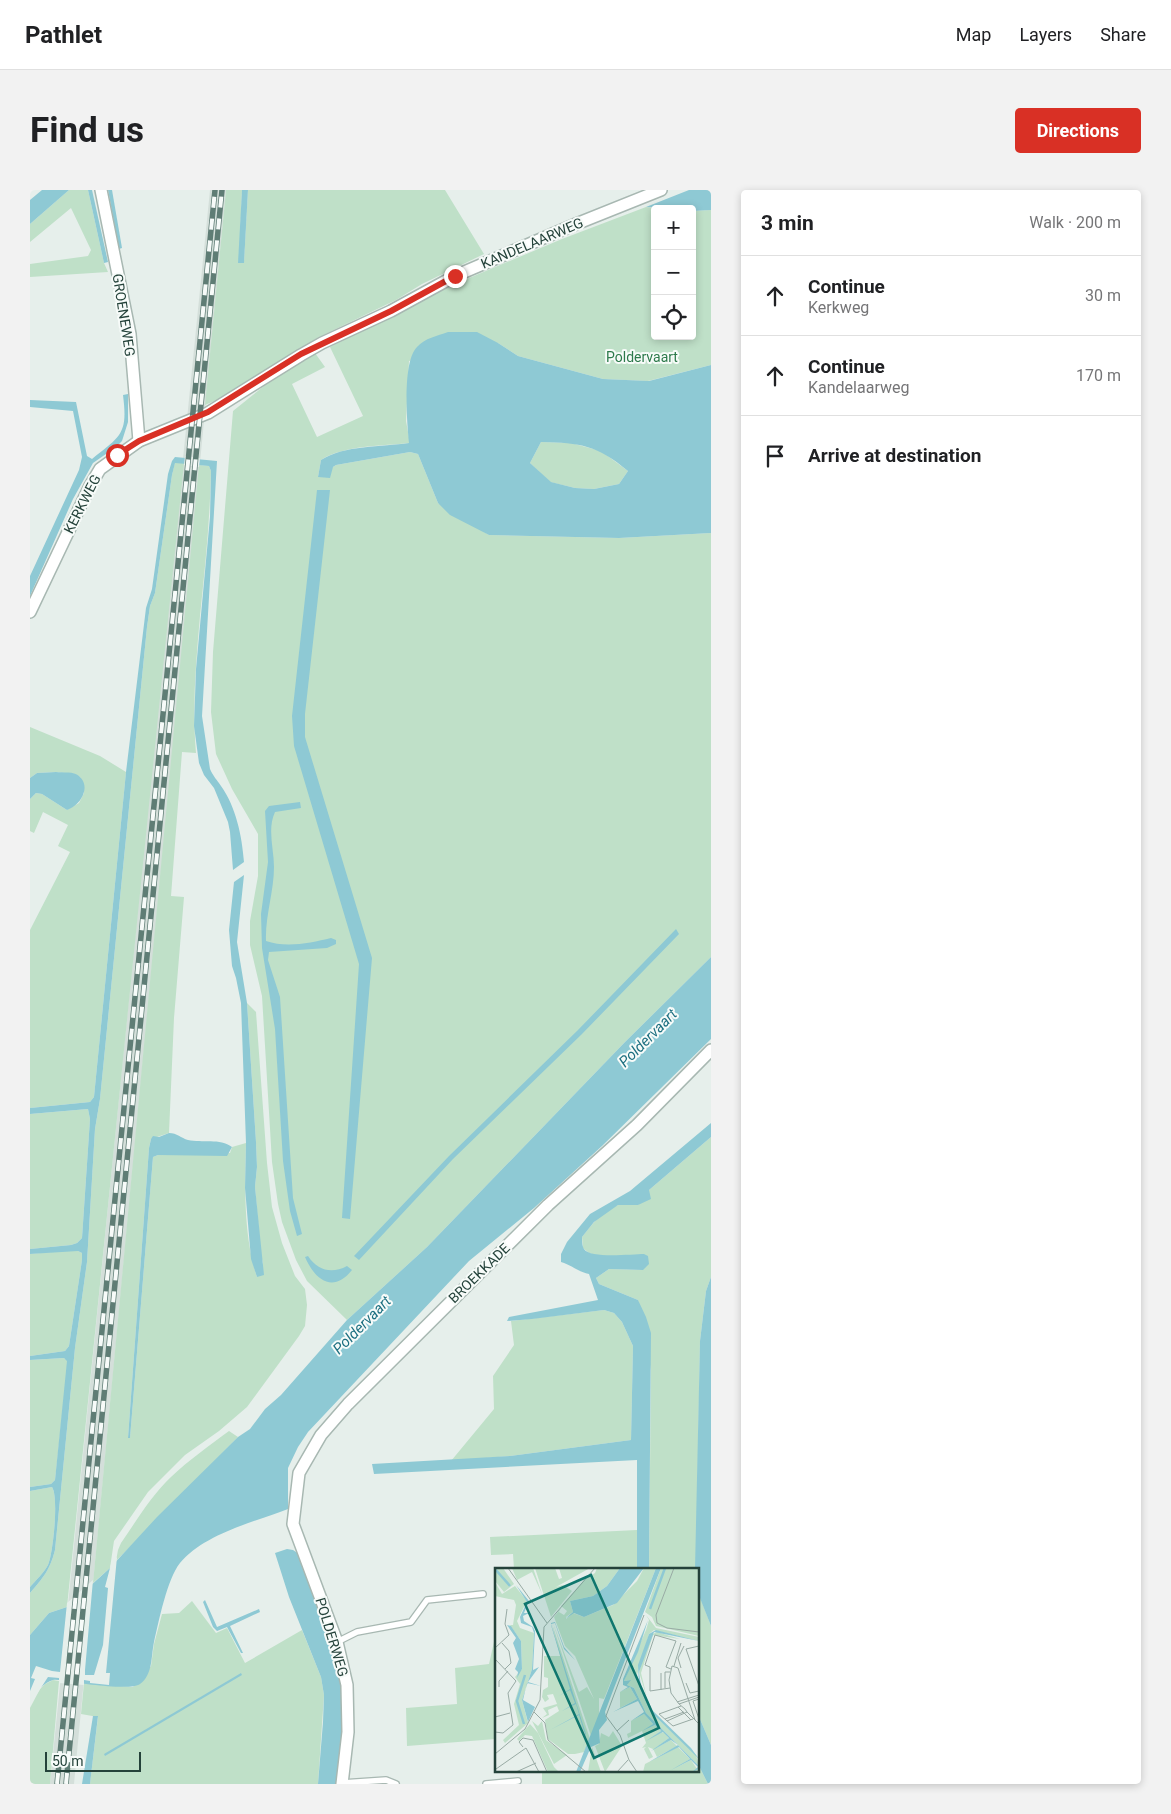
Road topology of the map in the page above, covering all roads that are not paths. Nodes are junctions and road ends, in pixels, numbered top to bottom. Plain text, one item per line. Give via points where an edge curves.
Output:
1 (101, 190) edge
2 (661, 190) edge
3 (169, 429) joint
4 (139, 441) junction
5 (30, 612) edge
6 (711, 1050) edge
7 (293, 1524) joint
8 (483, 1594) dead end
9 (337, 1642) junction
10 (518, 1781) dead end
11 (342, 1783) edge
12 (396, 1784) edge
13 (486, 1784) edge

1 - 4 street, GROENEWEG via 130,334
2 - 3 street, KANDELAARWEG via 455,276 301,354 213,410
3 - 4 street, KERKWEG
4 - 5 street, KERKWEG via 100,469 80,504
6 - 7 street, BROEKKADE via 637,1125 534,1218 348,1404 321,1435 299,1472
7 - 9 street, POLDERWEG
8 - 9 lane via 427,1600 411,1622 357,1632
9 - 11 street, POLDERWEG via 347,1685 348,1732
10 - 13 lane
11 - 12 lane via 386,1780

